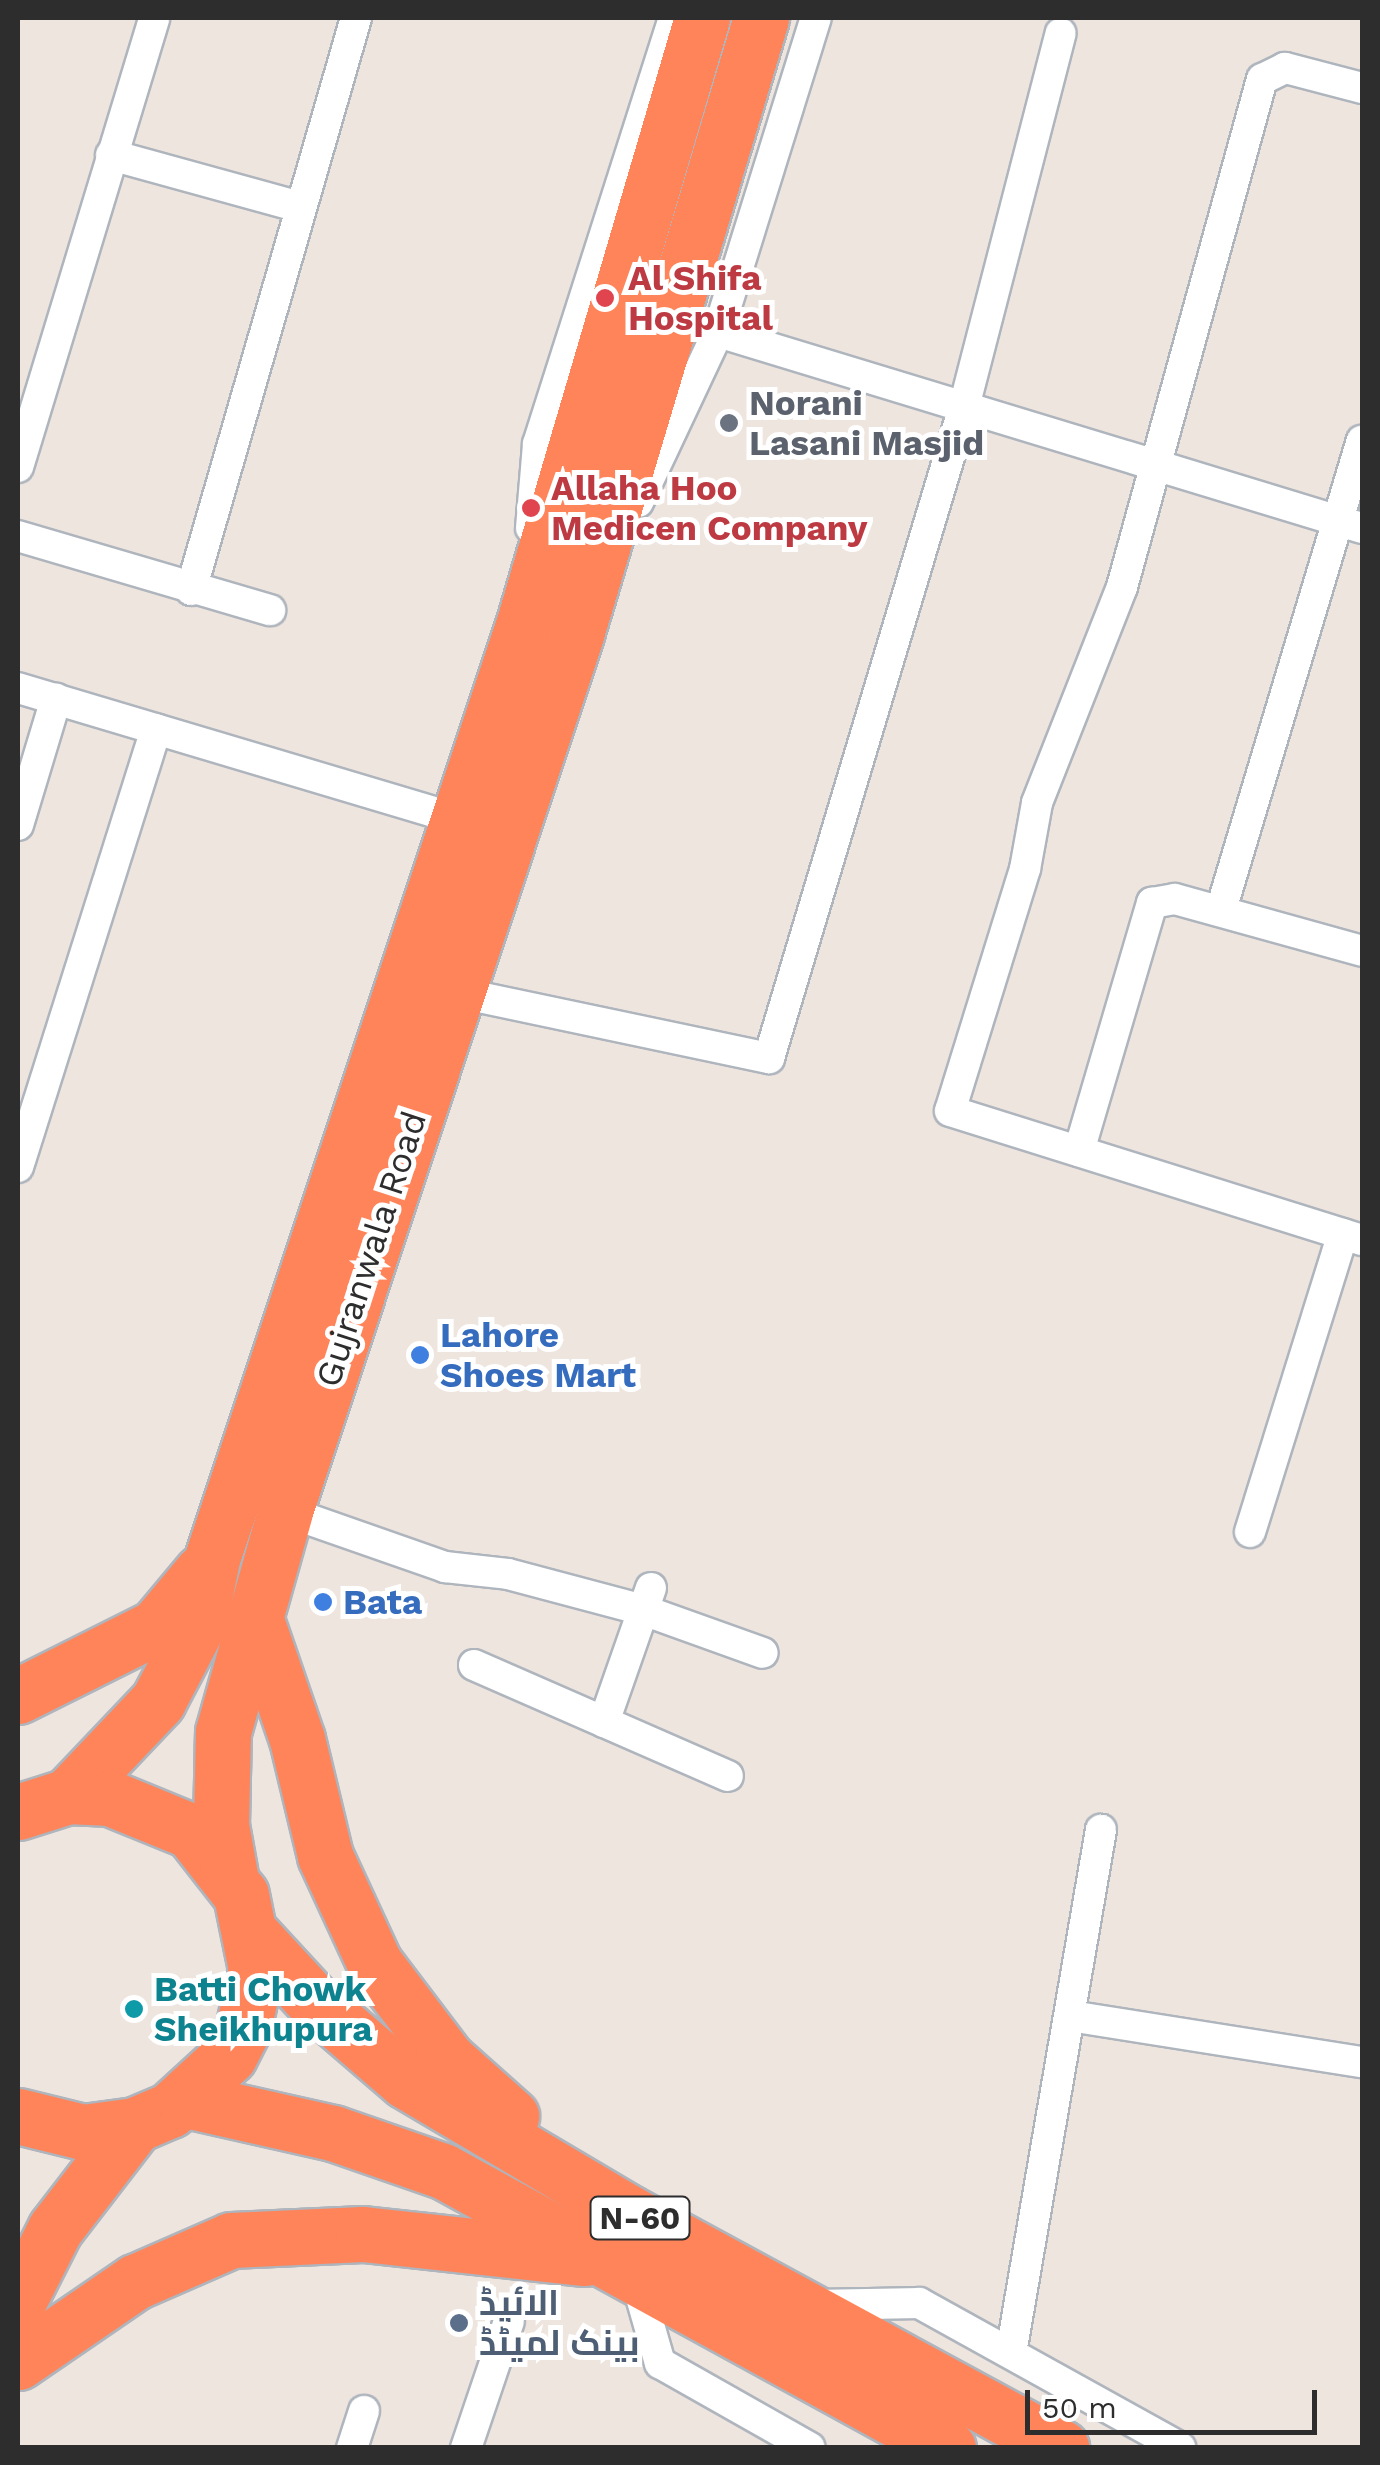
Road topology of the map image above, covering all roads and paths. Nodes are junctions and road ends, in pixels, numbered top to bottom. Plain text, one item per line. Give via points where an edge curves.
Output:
1 (154, 18) edge
2 (356, 18) edge
3 (674, 18) edge
4 (702, 18) edge
5 (762, 18) edge
6 (816, 18) edge
7 (1060, 33) dead end
8 (1362, 88) edge
9 (111, 155) junction
10 (300, 207) junction
11 (718, 332) junction
12 (964, 407) junction
13 (1362, 441) edge
14 (1152, 465) junction
15 (18, 467) edge
16 (1350, 524) edge
17 (18, 536) edge
18 (191, 590) junction
19 (270, 610) dead end
20 (549, 630) junction
21 (18, 688) edge
22 (56, 699) junction
23 (156, 729) junction
24 (457, 819) junction
25 (18, 824) edge
26 (1221, 910) junction
27 (1362, 950) edge
28 (455, 992) junction
29 (1079, 1151) junction
30 (18, 1167) edge
31 (1353, 1237) edge
32 (285, 1512) junction
33 (1250, 1532) dead end
34 (212, 1559) junction
35 (647, 1599) junction
36 (257, 1623) junction
37 (763, 1654) dead end
38 (474, 1664) dead end
39 (18, 1696) edge
40 (604, 1722) junction
41 (728, 1776) dead end
42 (32, 1805) edge
43 (1101, 1830) dead end
44 (230, 1875) junction
45 (254, 1938) junction
46 (1070, 2016) junction
47 (1362, 2062) edge
48 (186, 2100) junction
49 (18, 2116) edge
50 (135, 2125) junction
51 (627, 2249) junction
52 (18, 2302) edge
53 (805, 2305) junction
54 (509, 2320) dead end
55 (1011, 2353) junction
56 (18, 2362) edge
57 (364, 2411) dead end
58 (352, 2448) edge
59 (466, 2448) edge
60 (810, 2448) edge
61 (948, 2448) edge
62 (1061, 2448) edge
63 (1181, 2448) edge

1 - 9 street
2 - 10 street
3 - 20 street, Gujranwala Road via 538,444
4 - 20 highway, Gujranwala Road
5 - 20 highway, Gujranwala Road
6 - 11 street, Gujranwala Road
7 - 12 street
8 - 14 street via 1284,68 1262,80
9 - 10 street
9 - 15 street
10 - 18 street
11 - 12 street
11 - 20 street, Gujranwala Road
12 - 14 street
12 - 28 street via 769,1058
13 - 16 street
14 - 16 street
14 - 29 street via 1122,587 1037,802 1020,886 950,1111
16 - 26 street
17 - 18 street
18 - 19 street
20 - 24 highway, Gujranwala Road
20 - 28 highway, Gujranwala Road
21 - 22 street
22 - 23 street
22 - 25 street
23 - 24 street
23 - 30 street
24 - 34 highway, Gujranwala Road
26 - 27 street
26 - 29 street via 1167,898 1148,906
28 - 32 highway, Gujranwala Road
29 - 31 street
31 - 33 street
32 - 35 street via 445,1567
32 - 36 highway, Gujranwala Road
34 - 39 highway via 156,1627
34 - 42 highway, Gujranwala Road via 199,1623 158,1701
35 - 37 street
35 - 40 street
36 - 44 highway, Gujranwala Road via 222,1732 221,1825
36 - 51 highway via 297,1739 324,1856 375,1964 447,2059
38 - 40 street
40 - 41 street
42 - 44 highway via 110,1798 166,1816 191,1831
43 - 46 street
44 - 45 highway
45 - 48 highway via 254,1984 243,2029 219,2068
45 - 51 highway, N-60 via 314,2002 406,2081
46 - 47 street
46 - 55 street
48 - 50 highway
48 - 51 highway, N-60 via 393,2150
49 - 50 highway via 83,2132
50 - 52 highway via 55,2229
51 - 53 highway, N-60
51 - 56 highway via 363,2234 231,2240 135,2282
51 - 60 street via 660,2363
51 - 61 highway, N-60
53 - 55 street via 919,2303
53 - 62 highway, N-60
54 - 59 street
55 - 63 street
57 - 58 street

